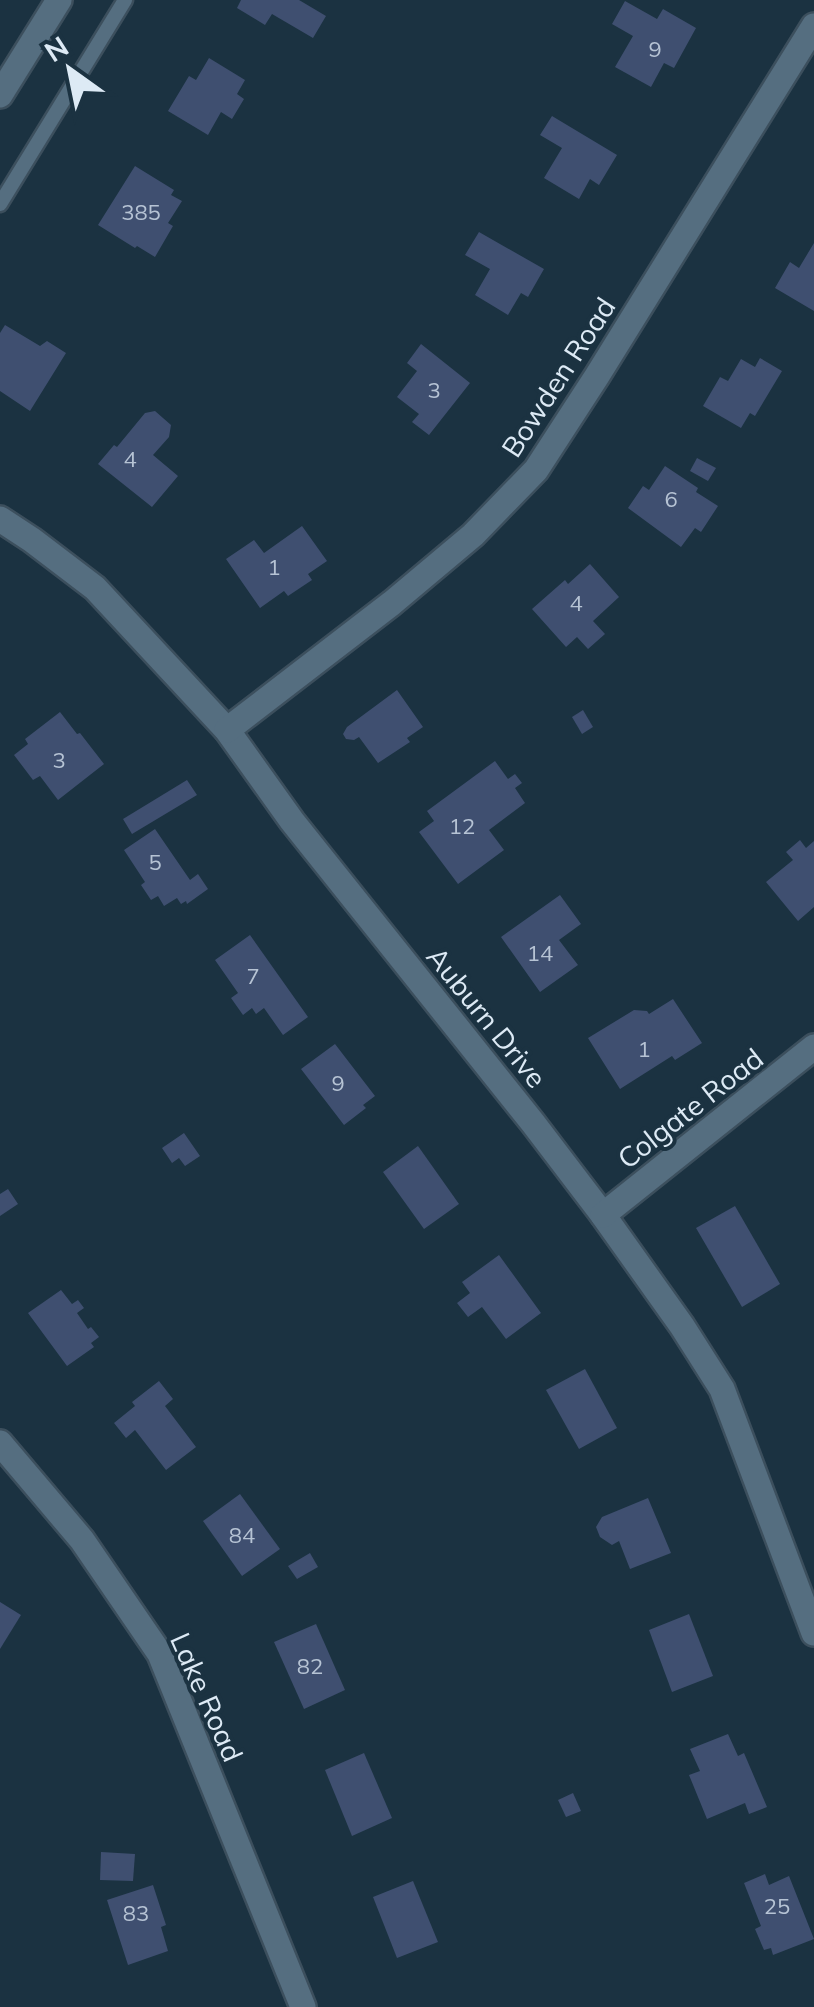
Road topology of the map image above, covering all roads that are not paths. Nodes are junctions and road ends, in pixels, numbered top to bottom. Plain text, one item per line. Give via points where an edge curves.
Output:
1 (59, 0) edge
2 (125, 0) edge
3 (814, 26) edge
4 (0, 95) edge
5 (0, 204) edge
6 (0, 519) edge
7 (227, 730) junction
8 (814, 1048) edge
9 (603, 1215) junction
10 (0, 1442) edge
11 (814, 1633) edge
12 (303, 2007) edge

1 - 4 street
2 - 5 lane
3 - 7 street, Bowden Road via 536,470 392,604
6 - 7 street, Auburn Drive via 94,588
7 - 9 street, Auburn Drive
8 - 9 street, Colgate Road
9 - 11 street, Auburn Drive via 722,1389
10 - 12 street, Lake Road via 82,1540 160,1654

